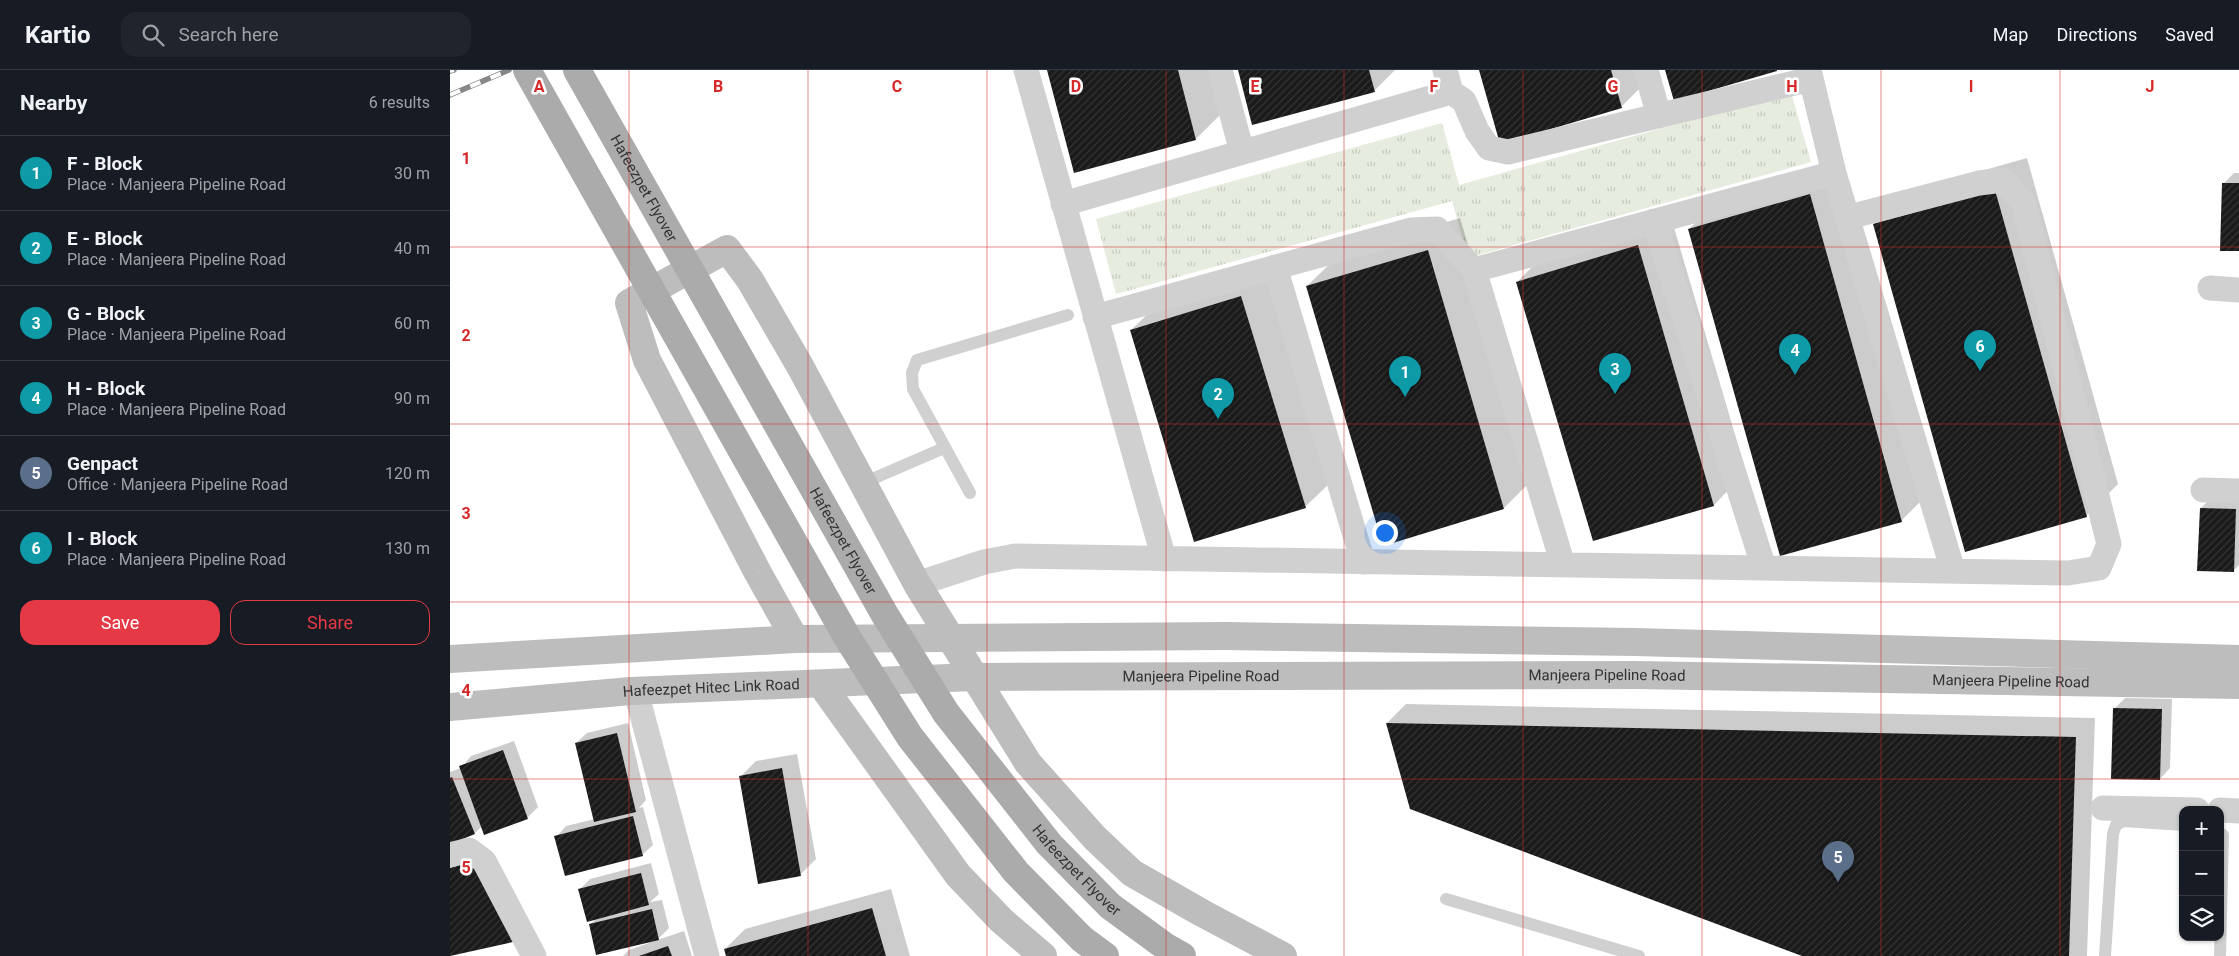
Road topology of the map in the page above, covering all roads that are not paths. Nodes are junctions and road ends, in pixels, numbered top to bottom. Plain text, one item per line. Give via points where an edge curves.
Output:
1 (527, 70) edge
2 (576, 70) edge
3 (1026, 70) edge
4 (1220, 70) edge
5 (1646, 70) edge
6 (1810, 74) edge
7 (1448, 81) edge
8 (1659, 116) junction
9 (1242, 152) junction
10 (1834, 173) junction
11 (1063, 204) junction
12 (1849, 217) junction
13 (1654, 221) junction
14 (1275, 267) junction
15 (1474, 270) junction
16 (2210, 288) dead end
17 (2239, 290) edge
18 (1068, 315) dead end
19 (1096, 317) junction
20 (944, 448) junction
21 (862, 483) junction
22 (2203, 490) dead end
23 (2239, 492) edge
24 (970, 493) dead end
25 (1164, 559) junction
26 (1363, 562) junction
27 (1563, 565) junction
28 (1764, 568) junction
29 (1953, 571) junction
30 (917, 584) junction
31 (795, 639) junction
32 (949, 639) junction
33 (1539, 640) junction
34 (450, 659) edge
35 (2239, 659) edge
36 (1541, 675) junction
37 (973, 677) junction
38 (821, 684) junction
39 (2239, 685) edge
40 (631, 691) junction
41 (450, 708) edge
42 (2102, 808) dead end
43 (2179, 810) edge
44 (2224, 810) edge
45 (2239, 811) edge
46 (2179, 825) edge
47 (2223, 851) edge
48 (450, 855) edge
49 (1446, 899) dead end
50 (534, 956) edge
51 (708, 956) edge
52 (1043, 956) edge
53 (1104, 956) edge
54 (1182, 956) edge
55 (1283, 956) edge
56 (1639, 956) edge
57 (2106, 956) edge
58 (2220, 956) edge

1 - 53 main road, bridge via 847,637 910,737 1016,872 1082,939
2 - 54 main road, Hafeezpet Flyover, bridge via 885,615 946,713 1048,844 1110,906
3 - 11 street
4 - 9 street
5 - 8 street
6 - 8 street
6 - 10 street
7 - 8 street via 1464,101 1477,131 1489,148 1508,152
7 - 9 street
9 - 11 street
10 - 12 street
10 - 13 street
11 - 19 street
12 - 29 street
12 - 29 street via 1979,183 2003,180 2024,204 2109,544 2098,568 2068,573
13 - 15 street
13 - 28 street
14 - 15 street via 1411,230 1437,229
14 - 19 street
14 - 26 street
15 - 27 street
16 - 17 street
18 - 20 lane via 917,360 912,373 913,389
19 - 25 street
20 - 21 lane
20 - 24 lane
21 - 30 main road
21 - 31 main road via 800,366 750,280 727,249 629,302 647,360
22 - 23 street
25 - 26 street
25 - 30 street via 1015,556 984,562
26 - 27 street
27 - 28 street
28 - 29 street
30 - 32 main road
31 - 32 main road, Manjeera Pipeline Road
31 - 34 main road, Manjeera Pipeline Road
32 - 33 main road, Manjeera Pipeline Road via 1225,636
32 - 37 main road
33 - 35 main road, Manjeera Pipeline Road
33 - 36 main road
36 - 37 main road, Manjeera Pipeline Road
36 - 39 main road, Manjeera Pipeline Road
37 - 38 main road, Hafeezpet Hitec Link Road
37 - 55 main road via 1028,763 1095,838 1132,873
38 - 40 main road, Hafeezpet Hitec Link Road
38 - 52 main road via 958,875
40 - 41 main road, Hafeezpet Hitec Link Road
40 - 51 street via 636,692
42 - 43 street
44 - 45 street
46 - 57 lane via 2123,821 2116,825
47 - 58 lane
48 - 50 street via 469,850 484,861
49 - 56 lane

